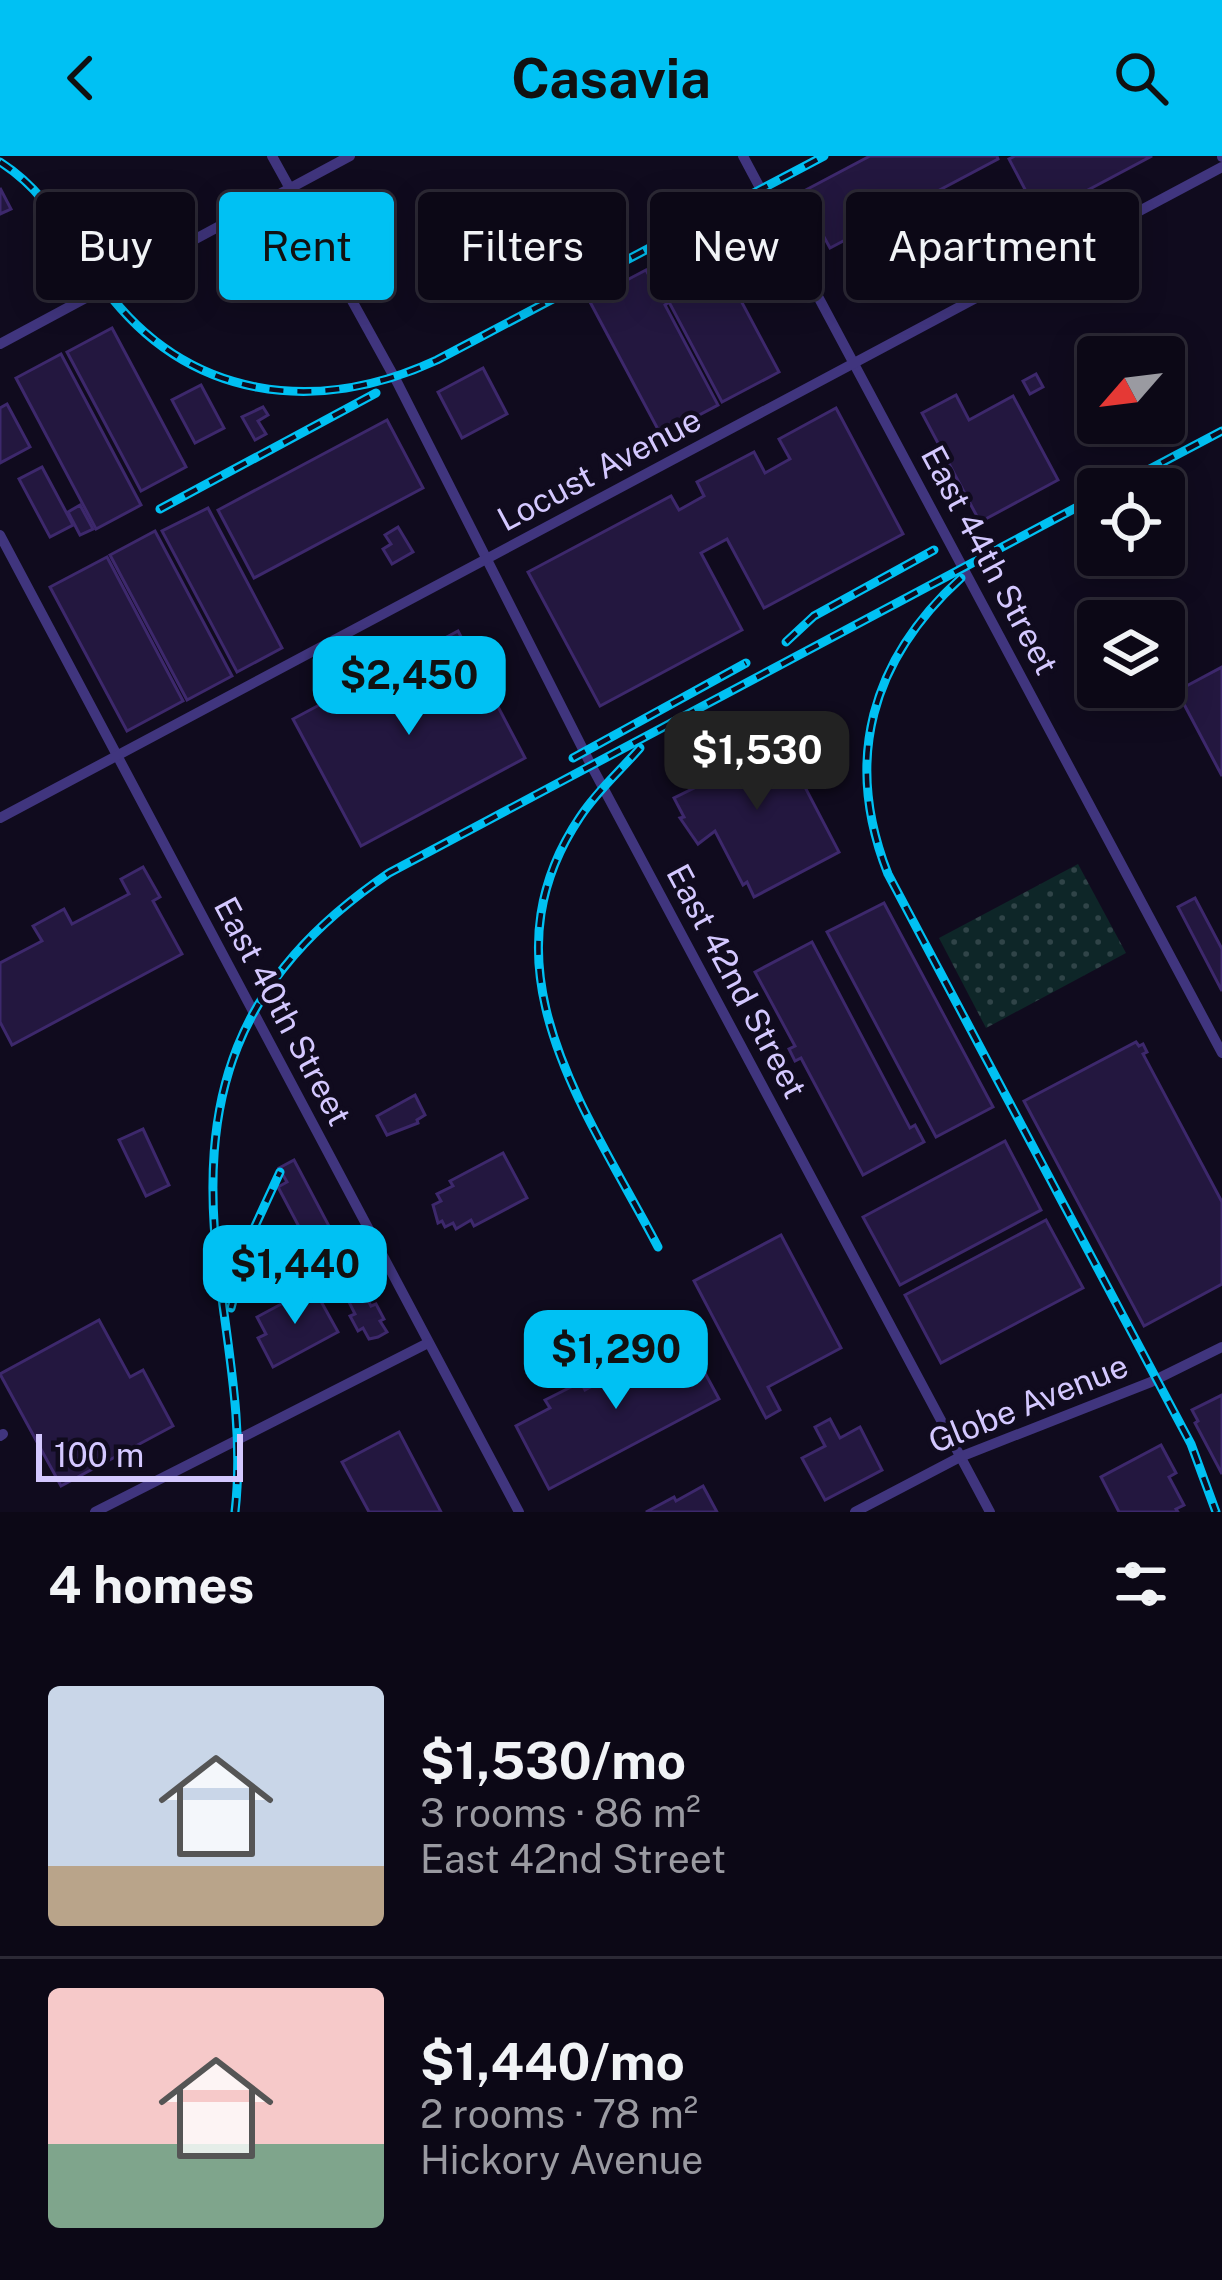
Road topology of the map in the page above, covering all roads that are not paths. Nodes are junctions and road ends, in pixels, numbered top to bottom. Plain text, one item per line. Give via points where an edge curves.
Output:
1 (272, 156) edge
2 (350, 156) edge
3 (743, 156) edge
4 (1222, 167) edge
5 (290, 188) junction
6 (0, 344) edge
7 (854, 363) junction
8 (0, 535) edge
9 (485, 561) junction
10 (118, 755) junction
11 (0, 818) edge
12 (1222, 1053) edge
13 (428, 1343) junction
14 (1222, 1347) edge
15 (960, 1456) junction
16 (94, 1512) edge
17 (519, 1512) edge
18 (855, 1512) edge
19 (990, 1512) edge

1 - 5 street, East 42nd Street
2 - 5 street
3 - 7 street, East 44th Street
4 - 7 street, Locust Avenue
5 - 6 street
5 - 9 street, East 42nd Street
7 - 9 street, Locust Avenue
7 - 12 street, East 44th Street
8 - 10 street, East 40th Street
9 - 10 street, Locust Avenue
9 - 15 street, East 42nd Street
10 - 11 street, Locust Avenue
10 - 13 street, East 40th Street
13 - 16 street
13 - 17 street, East 40th Street
14 - 15 street, Globe Avenue
15 - 18 street, Globe Avenue
15 - 19 street, East 42nd Street

